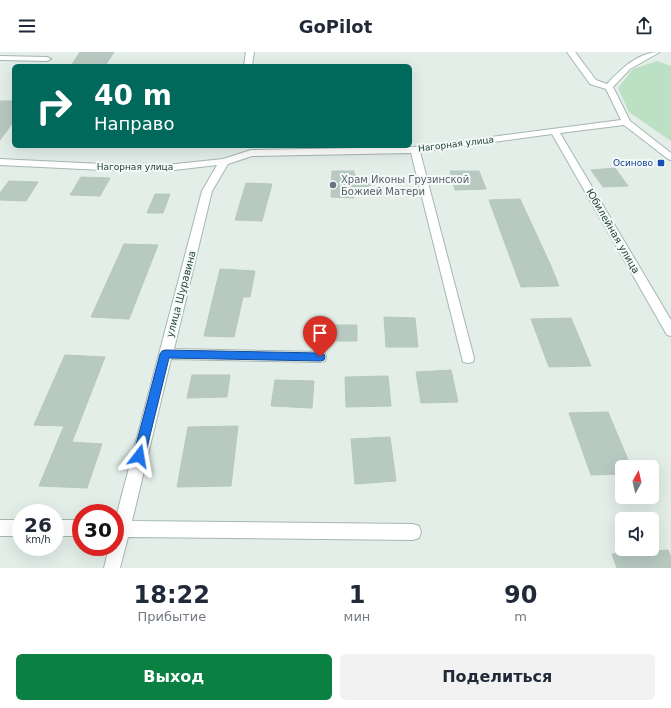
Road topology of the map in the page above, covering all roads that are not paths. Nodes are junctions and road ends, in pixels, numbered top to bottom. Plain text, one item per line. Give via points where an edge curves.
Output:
1 (250, 52) edge
2 (571, 52) edge
3 (656, 52) edge
4 (0, 58) edge
5 (47, 59) dead end
6 (248, 64) edge
7 (610, 87) junction
8 (626, 122) junction
9 (555, 132) junction
10 (251, 149) edge
11 (415, 150) junction
12 (671, 156) edge
13 (0, 162) edge
14 (224, 162) junction
15 (671, 331) edge
16 (165, 354) junction
17 (320, 357) dead end
18 (468, 358) dead end
19 (124, 507) edge
20 (0, 528) edge
21 (12, 528) edge
22 (124, 529) edge
23 (413, 532) dead end
24 (114, 556) edge
25 (112, 568) edge

1 - 6 street
2 - 7 street via 593,82
3 - 7 street via 627,67
4 - 5 street
7 - 8 street
8 - 9 street, Нагорная улица
8 - 12 street
9 - 11 street, Нагорная улица
9 - 15 street, Юбилейная улица
10 - 11 street, Нагорная улица
10 - 14 street, Нагорная улица
11 - 18 street
13 - 14 street, Нагорная улица via 166,168
14 - 16 street, улица Шуравина via 208,191
16 - 17 street
16 - 19 street, улица Шуравина
20 - 21 street
22 - 23 street
24 - 25 street, улица Шуравина

